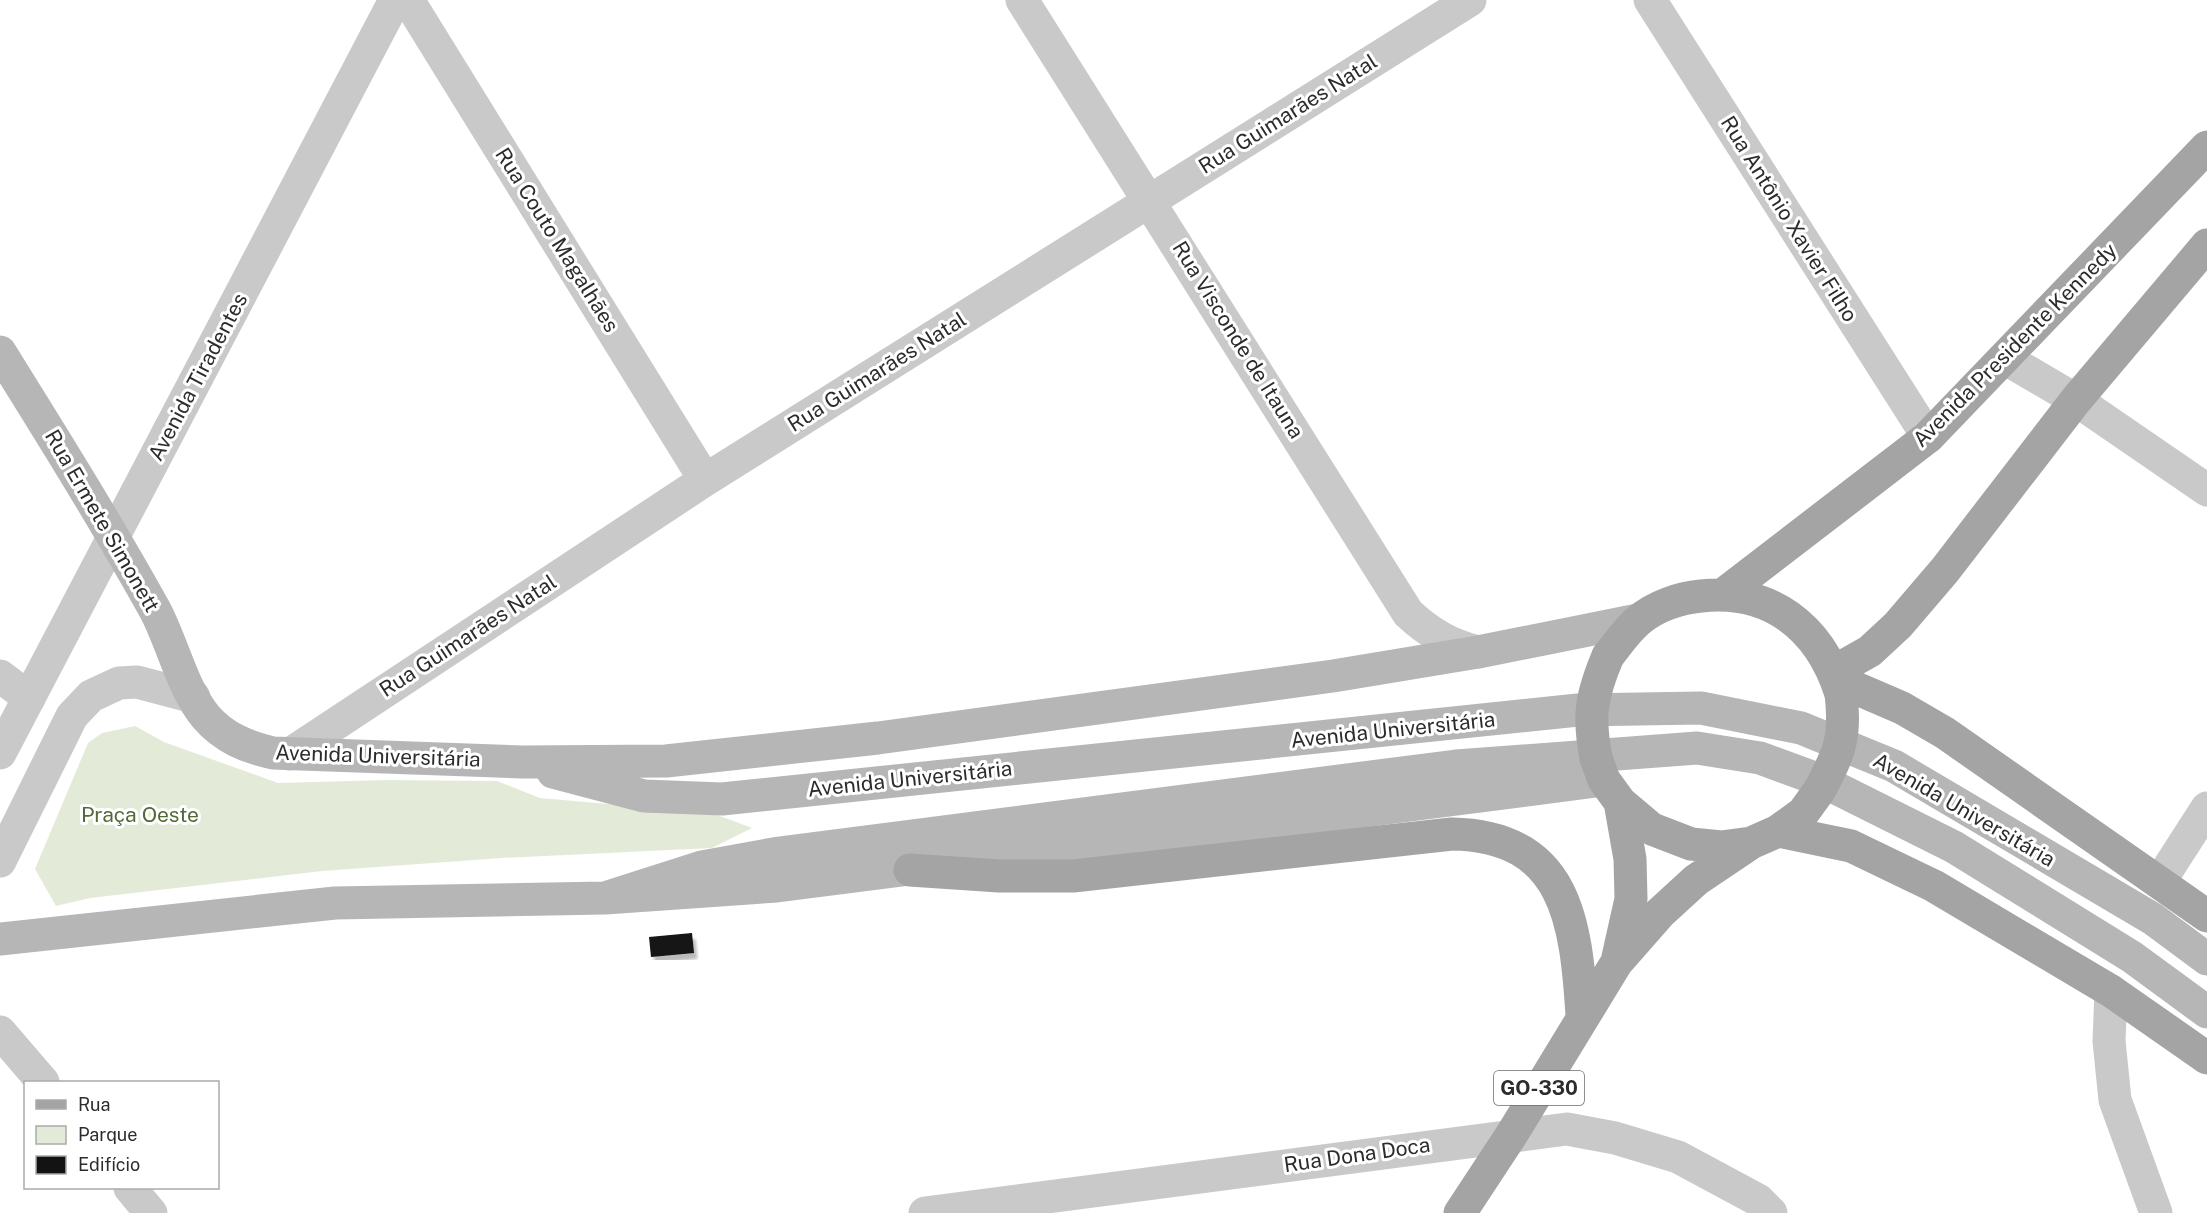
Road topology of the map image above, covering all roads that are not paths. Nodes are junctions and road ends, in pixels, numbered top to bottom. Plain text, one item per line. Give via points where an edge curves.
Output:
1 (395, 0) edge
2 (408, 0) edge
3 (1022, 0) edge
4 (1470, 0) edge
5 (1650, 0) edge
6 (2207, 147) edge
7 (1151, 200) junction
8 (2207, 245) edge
9 (0, 352) edge
10 (2006, 359) junction
11 (2076, 400) junction
12 (1928, 437) junction
13 (705, 480) junction
14 (2207, 490) edge
15 (114, 536) junction
16 (1725, 593) junction
17 (1638, 620) junction
18 (1478, 652) junction
19 (0, 676) edge
20 (1837, 682) junction
21 (194, 697) junction
22 (29, 698) junction
23 (0, 753) edge
24 (290, 754) junction
25 (522, 762) junction
26 (1607, 780) junction
27 (2207, 808) edge
28 (1764, 837) junction
29 (0, 861) edge
30 (910, 870) junction
31 (2160, 881) junction
32 (605, 898) junction
33 (2207, 916) edge
34 (0, 939) edge
35 (2207, 959) edge
36 (1617, 962) junction
37 (2110, 991) junction
38 (2207, 1012) edge
39 (1582, 1015) junction
40 (0, 1032) edge
41 (2207, 1058) edge
42 (41, 1081) edge
43 (1512, 1134) junction
44 (131, 1189) edge
45 (151, 1213) edge
46 (925, 1213) edge
47 (1460, 1213) edge
48 (1771, 1213) edge
49 (2157, 1213) edge

1 - 15 street, Avenida Tiradentes
2 - 13 street, Rua Couto Magalhães
3 - 7 street, Rua Visconde de Itauna
4 - 7 street, Rua Guimarães Natal
5 - 12 street, Rua Antônio Xavier Filho
6 - 10 main road, Avenida Presidente Kennedy
7 - 13 street, Rua Guimarães Natal
7 - 18 street, Rua Visconde de Itauna via 1408,613 1435,636
8 - 11 main road
9 - 15 main road, Rua Ermete Simonett
10 - 11 street
10 - 12 main road, Avenida Presidente Kennedy
11 - 14 street
11 - 20 main road via 1945,570 1898,625
12 - 16 main road, Avenida Presidente Kennedy
13 - 24 street, Rua Guimarães Natal
15 - 21 main road, Rua Ermete Simonett via 159,618
15 - 22 street, Avenida Tiradentes
16 - 17 main road via 1679,598
16 - 20 main road via 1764,602 1799,623 1825,654
17 - 18 main road, Avenida Universitária
17 - 26 main road, bridge via 1608,656 1595,687 1590,726
18 - 25 main road, Avenida Universitária via 1333,676 878,738 666,761
19 - 22 street
20 - 28 main road, bridge via 1844,717 1839,753 1803,813
20 - 31 main road via 1902,708 1945,733
21 - 24 main road, Avenida Universitária via 219,731 237,742 258,750
21 - 29 street via 137,682 119,683 91,696 72,716
22 - 23 street, Avenida Tiradentes
24 - 25 main road, Avenida Universitária
25 - 35 main road, Avenida Universitária via 644,796 722,799 1578,710 1701,708 1801,728 1894,765 2153,919
26 - 28 main road via 1652,829 1691,844 1721,847
26 - 30 main road, Avenida Universitária
26 - 36 main road via 1630,859 1631,899
27 - 31 street
28 - 36 main road via 1696,880 1660,913
28 - 37 main road via 1851,846 1913,876
30 - 32 main road, Avenida Universitária via 777,886
30 - 39 main road via 1073,876 1473,834 1513,846 1532,858 1560,891 1574,944
31 - 33 main road
32 - 34 main road, Avenida Universitária via 335,903
32 - 38 main road, Avenida Universitária via 702,867 791,851 1456,766 1697,748 1760,758 1820,780 1954,847 2132,957
36 - 39 main road, GO-330
37 - 41 main road
37 - 49 street via 2109,1041 2115,1100
39 - 43 main road, GO-330
40 - 42 street
43 - 46 street, Rua Dona Doca
43 - 47 main road, GO-330
43 - 48 street, Rua Dona Doca via 1567,1129 1615,1138 1678,1157 1758,1200
44 - 45 street

